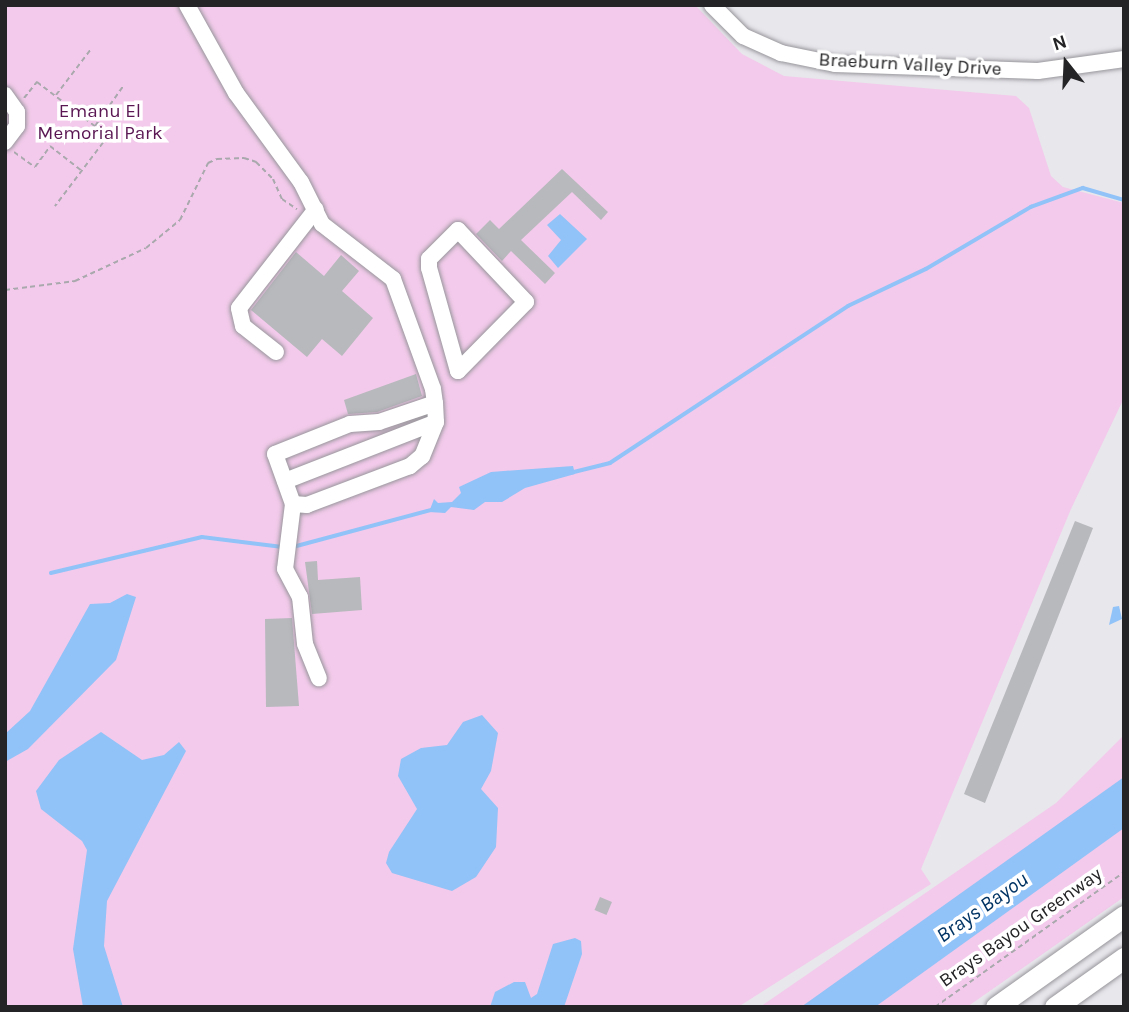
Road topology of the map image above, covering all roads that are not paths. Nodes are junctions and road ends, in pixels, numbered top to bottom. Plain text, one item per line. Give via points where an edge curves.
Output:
1 (187, 5) edge
2 (712, 5) edge
3 (1124, 59) edge
4 (5, 95) edge
5 (5, 143) edge
6 (313, 213) junction
7 (441, 313) junction
8 (412, 323) junction
9 (276, 352) dead end
10 (458, 371) junction
11 (434, 396) junction
12 (436, 422) junction
13 (285, 481) junction
14 (293, 503) junction
15 (319, 678) dead end
16 (1124, 916) edge
17 (1079, 948) junction
18 (1124, 958) edge
19 (1100, 975) junction
20 (996, 1007) edge
21 (1055, 1007) edge

1 - 6 street via 236,93
2 - 3 street, Braeburn Valley Drive via 743,36 782,52 835,64 1038,71
4 - 5 street via 15,110 17,126
6 - 8 street via 393,279
6 - 9 street via 239,308 243,326
7 - 8 street
7 - 10 street
7 - 10 street via 429,259 458,230 526,302
8 - 11 street
10 - 11 street
11 - 12 street
11 - 13 street via 379,422 350,424 275,454
12 - 13 street
12 - 14 street via 422,456 410,466 307,505
13 - 14 street
14 - 15 street via 285,569 300,597 305,644
16 - 17 main road
17 - 19 main road
17 - 20 main road
18 - 19 main road
19 - 21 main road

